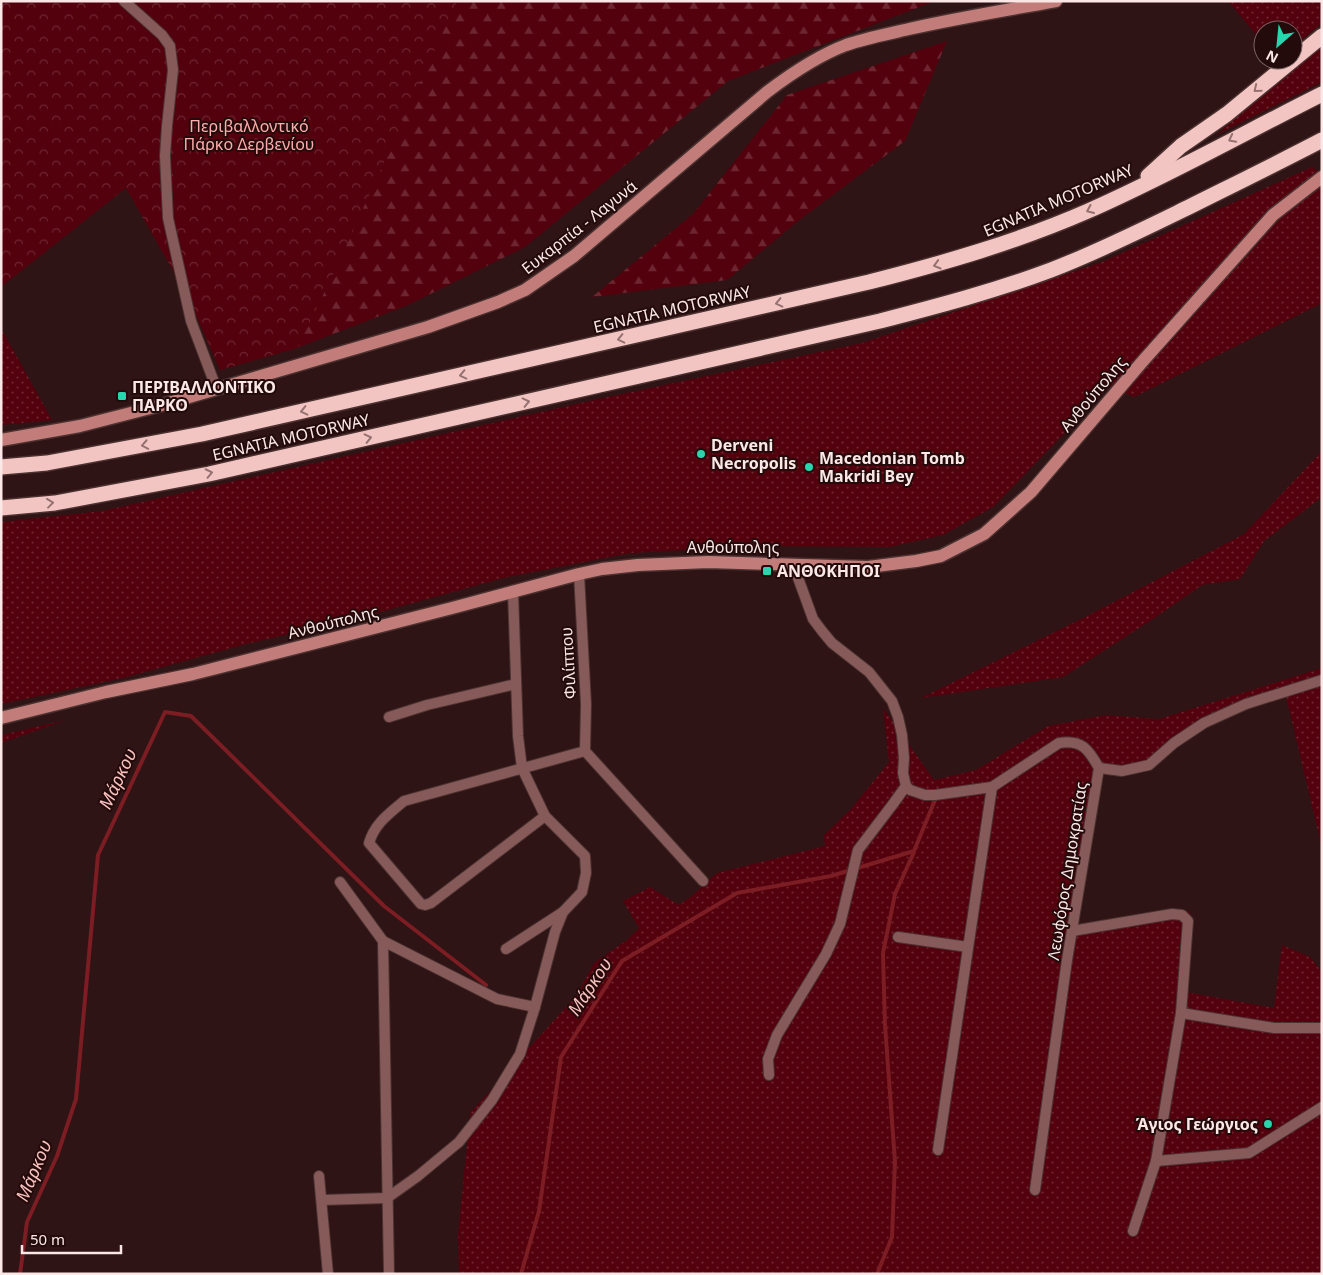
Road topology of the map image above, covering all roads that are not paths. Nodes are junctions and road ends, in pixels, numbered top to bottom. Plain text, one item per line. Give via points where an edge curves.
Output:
1 (124, 1) edge
2 (1056, 1) edge
3 (1322, 36) edge
4 (1322, 94) edge
5 (1319, 142) edge
6 (1322, 177) edge
7 (1134, 189) junction
8 (217, 390) junction
9 (1, 440) edge
10 (1, 467) edge
11 (1, 508) edge
12 (793, 564) junction
13 (579, 574) junction
14 (512, 592) junction
15 (1322, 680) edge
16 (516, 684) junction
17 (389, 717) dead end
18 (1, 718) edge
19 (585, 751) junction
20 (522, 768) junction
21 (1099, 768) junction
22 (906, 786) junction
23 (992, 787) junction
24 (545, 816) junction
25 (703, 881) dead end
26 (340, 882) dead end
27 (563, 912) junction
28 (1072, 931) junction
29 (898, 937) dead end
30 (383, 941) junction
31 (968, 947) junction
32 (506, 949) dead end
33 (536, 1007) junction
34 (1181, 1014) junction
35 (1322, 1028) edge
36 (769, 1075) dead end
37 (1322, 1107) edge
38 (938, 1150) dead end
39 (1156, 1162) junction
40 (319, 1176) dead end
41 (1035, 1190) dead end
42 (387, 1198) junction
43 (322, 1200) junction
44 (1133, 1231) dead end
45 (328, 1274) edge
46 (389, 1274) edge

1 - 8 street via 170,46 174,70 166,126 168,218 191,321
2 - 8 street, Ευκαρπία - Λαγυνά via 876,36 819,57 792,72 574,256 525,290 428,327
3 -> 7 highway via 1227,114 1181,146
4 -> 7 highway, EGNATIA MOTORWAY
11 -> 5 highway, EGNATIA MOTORWAY via 55,503 209,474 880,322 942,305 1043,273 1105,247
6 - 12 street, Ανθούπολης via 1272,215 1031,492 984,534 941,556 916,561 868,567
7 -> 10 highway, EGNATIA MOTORWAY via 1088,211 991,248 869,282 202,434 47,463
8 - 9 street, Ευκαρπία - Λαγυνά via 89,424
12 - 13 street, Ανθούπολης via 671,563
12 - 22 street via 814,619 822,631 869,672 892,701 902,735
13 - 14 street, Ανθούπολης
13 - 19 street, Φιλίππου via 586,704
14 - 16 street
14 - 18 street, Ανθούπολης via 193,674
15 - 21 street via 1246,704 1204,723 1149,765 1122,770
16 - 17 street
16 - 20 street
19 - 20 street
19 - 25 street
20 - 24 street
20 - 24 street via 404,801 380,820 369,843 421,904 426,905
21 - 23 street, Λεωφόρος Δημοκρατίας via 1085,748 1070,741 1060,743
21 - 28 street, Λεωφόρος Δημοκρατίας
22 - 23 street, Λεωφόρος Δημοκρατίας via 925,795
22 - 36 street via 858,850 840,924 826,954 777,1035 768,1059
23 - 31 street
24 - 27 street via 585,856 582,892
26 - 30 street
27 - 32 street
27 - 33 street
28 - 34 street via 1182,915 1188,921 1188,929
28 - 41 street, Λεωφόρος Δημοκρατίας
29 - 31 street
30 - 33 street via 497,999
30 - 42 street
31 - 38 street
33 - 42 street via 520,1054 476,1122 459,1142
34 - 35 street via 1274,1028
34 - 39 street
37 - 39 street via 1249,1153
39 - 44 street
40 - 43 street
42 - 43 street
42 - 46 street
43 - 45 street

